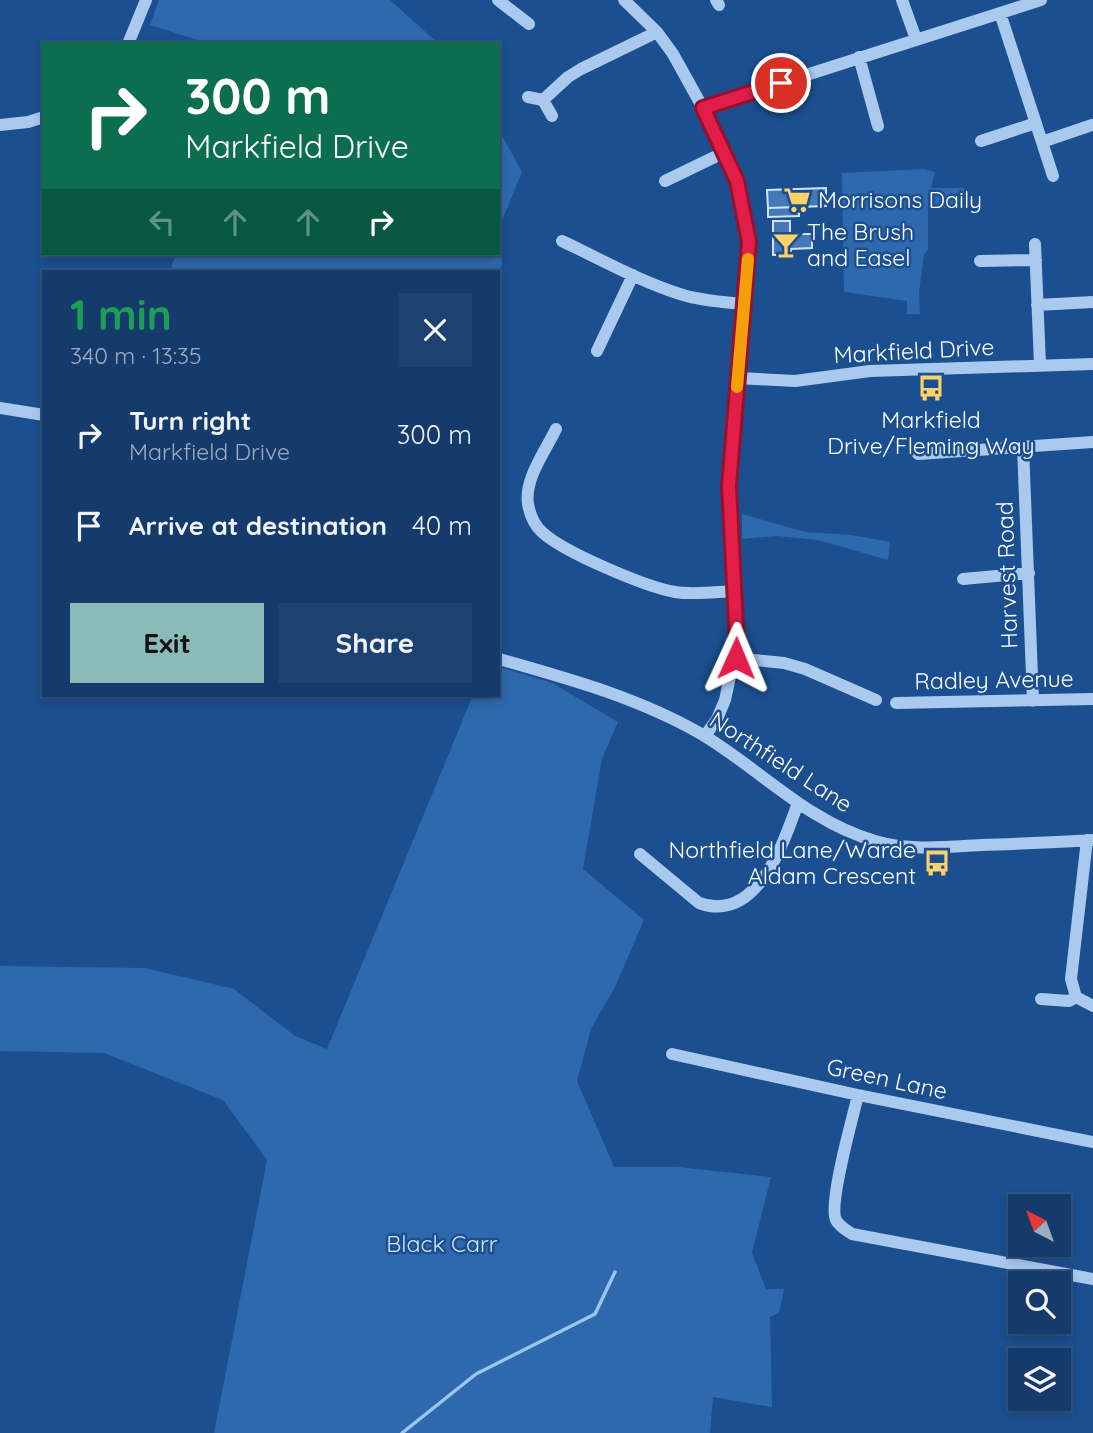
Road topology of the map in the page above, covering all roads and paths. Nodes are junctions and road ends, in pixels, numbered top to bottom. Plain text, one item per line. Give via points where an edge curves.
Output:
1 (146, 0) edge
2 (498, 0) edge
3 (624, 0) edge
4 (902, 0) edge
5 (1041, 0) edge
6 (1000, 13) junction
7 (529, 24) dead end
8 (657, 32) junction
9 (916, 38) junction
10 (129, 42) edge
11 (859, 57) junction
12 (528, 97) dead end
13 (543, 100) junction
14 (703, 108) junction
15 (552, 116) dead end
16 (42, 118) edge
17 (1036, 123) junction
18 (0, 125) edge
19 (878, 125) dead end
20 (1091, 125) edge
21 (981, 141) dead end
22 (1042, 142) junction
23 (725, 152) junction
24 (1053, 176) dead end
25 (665, 181) dead end
26 (562, 241) dead end
27 (1035, 244) dead end
28 (1036, 260) junction
29 (980, 261) dead end
30 (633, 275) junction
31 (1093, 302) edge
32 (743, 304) junction
33 (1037, 305) junction
34 (597, 351) dead end
35 (1040, 365) junction
36 (1093, 365) edge
37 (738, 379) junction
38 (0, 408) edge
39 (42, 415) edge
40 (556, 429) dead end
41 (1093, 442) edge
42 (1023, 447) junction
43 (918, 454) dead end
44 (1029, 573) junction
45 (963, 579) dead end
46 (734, 591) junction
47 (736, 658) junction
48 (500, 659) edge
49 (1093, 699) edge
50 (876, 700) dead end
51 (1034, 701) junction
52 (895, 704) dead end
53 (705, 736) junction
54 (798, 803) junction
55 (1090, 840) edge
56 (640, 854) dead end
57 (1076, 997) junction
58 (1041, 999) dead end
59 (1093, 1006) edge
60 (673, 1054) dead end
61 (858, 1096) junction
62 (1093, 1142) edge
63 (1093, 1279) edge

1 - 10 street
2 - 7 street
3 - 8 street
4 - 9 street
5 - 6 street
6 - 9 street
6 - 17 street
8 - 13 street via 581,69
8 - 14 street
9 - 11 street
11 - 14 street
11 - 19 street
12 - 13 street
13 - 15 street
14 - 23 street
16 - 18 street
17 - 21 street
17 - 22 street
20 - 22 street
22 - 24 street
23 - 25 street
23 - 32 street via 741,195 749,242
26 - 30 street
27 - 28 street
28 - 29 street
28 - 33 street
30 - 32 street via 688,296
30 - 34 street
31 - 33 street
32 - 37 street
33 - 35 street
35 - 36 street, Markfield Drive
35 - 37 street, Markfield Drive via 870,371 794,381
37 - 46 street via 729,486
38 - 39 street
40 - 46 street via 529,485 527,502 531,518 553,542 647,585 675,592
41 - 42 street
42 - 43 street
42 - 44 street, Harvest Road
44 - 45 street
44 - 51 street, Harvest Road
46 - 47 street
47 - 50 street via 805,668
47 - 53 street via 725,700
48 - 53 street, Northfield Lane via 606,690
49 - 51 street, Radley Avenue
51 - 52 street, Radley Avenue
53 - 54 street, Northfield Lane
54 - 55 street, Northfield Lane via 854,834 909,847
54 - 56 street via 763,880 755,890 723,906 699,903
55 - 57 street via 1071,979
57 - 58 street via 1069,1001
57 - 59 street
60 - 61 street, Green Lane
61 - 62 street, Green Lane
61 - 63 street via 834,1199 836,1220 843,1228 852,1234

